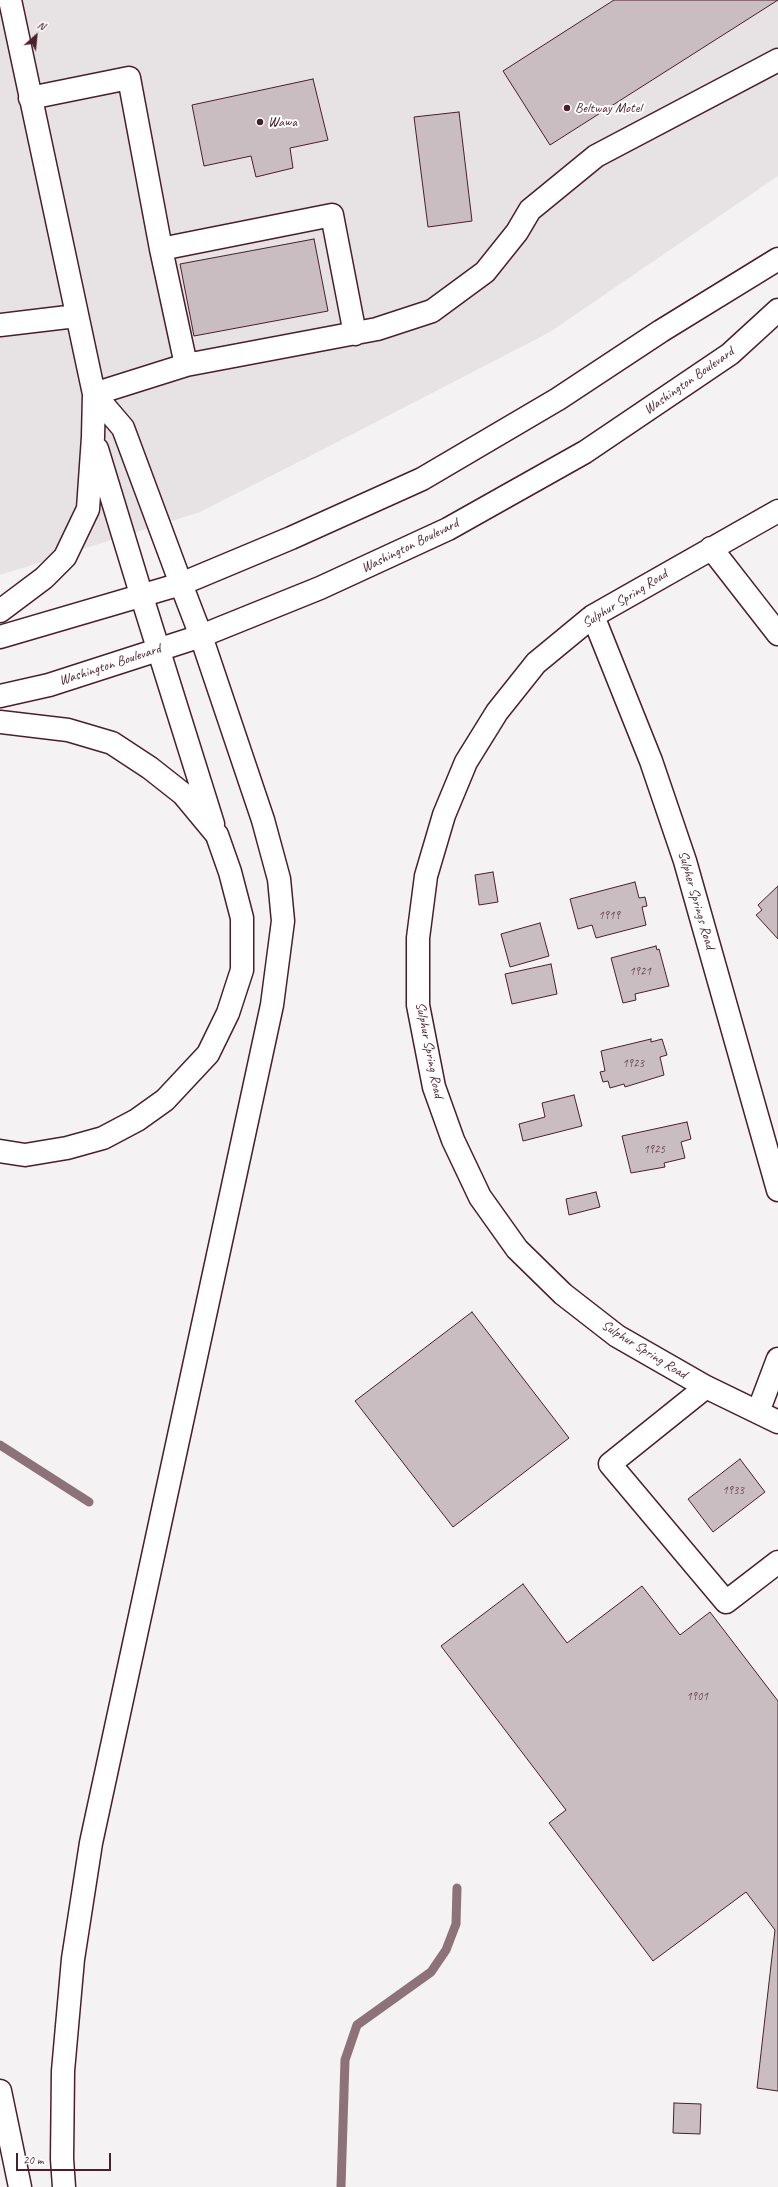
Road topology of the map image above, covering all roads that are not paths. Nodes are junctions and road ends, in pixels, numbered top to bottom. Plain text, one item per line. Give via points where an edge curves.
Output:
1 (7, 8) edge
2 (778, 60) edge
3 (30, 98) junction
4 (161, 249) junction
5 (778, 259) edge
6 (778, 310) edge
7 (76, 316) junction
8 (0, 325) edge
9 (355, 334) junction
10 (186, 365) junction
11 (94, 394) junction
12 (94, 437) junction
13 (778, 511) edge
14 (711, 548) junction
15 (181, 584) junction
16 (142, 597) junction
17 (0, 611) edge
18 (593, 616) junction
19 (778, 634) edge
20 (201, 636) junction
21 (0, 637) edge
22 (158, 650) junction
23 (0, 696) edge
24 (0, 722) edge
25 (217, 835) junction
26 (0, 1151) edge
27 (778, 1190) edge
28 (778, 1359) edge
29 (706, 1387) junction
30 (758, 1412) junction
31 (778, 1422) edge
32 (778, 1562) edge
33 (0, 2091) edge
34 (20, 2187) edge
35 (64, 2187) edge

1 - 3 main road
2 - 9 main road via 596,156 530,210 517,232 485,272 432,311
3 - 4 main road via 129,78
3 - 7 main road
4 - 9 main road via 332,215
4 - 10 main road
5 - 15 main road via 661,330 558,399 422,479
6 - 20 main road, Washington Boulevard via 730,354 585,452 462,521 320,588
7 - 8 main road
7 - 11 main road
9 - 10 main road
10 - 11 main road
11 - 12 main road
11 - 15 main road via 123,428
12 - 16 main road
12 - 17 main road via 88,509 65,557 44,578
13 - 14 main road, Sulphur Spring Road
14 - 18 main road, Sulphur Spring Road
14 - 19 main road
15 - 16 main road
15 - 20 main road
16 - 21 main road
16 - 22 main road
18 - 27 main road, Sulpher Springs Road via 651,761 686,861
18 - 29 main road, Sulphur Spring Road via 536,663 497,712 466,762 444,815 426,876 418,938 418,1005 434,1087 453,1140 480,1198 517,1249 563,1294 617,1336
20 - 22 main road, Washington Boulevard
20 - 35 main road via 263,820 279,879 283,921 281,948 271,1013 91,1843 73,1959 63,2071
22 - 23 main road, Washington Boulevard via 49,685
22 - 25 main road
24 - 25 main road via 68,730 112,742 182,794
25 - 26 main road via 242,918 242,970 228,1013 208,1054 165,1100 137,1120 103,1138 67,1148 25,1154
28 - 30 main road
29 - 30 main road, Sulphur Spring Road
29 - 32 main road via 610,1464 726,1602
30 - 31 main road, Sulphur Spring Road
33 - 34 main road

